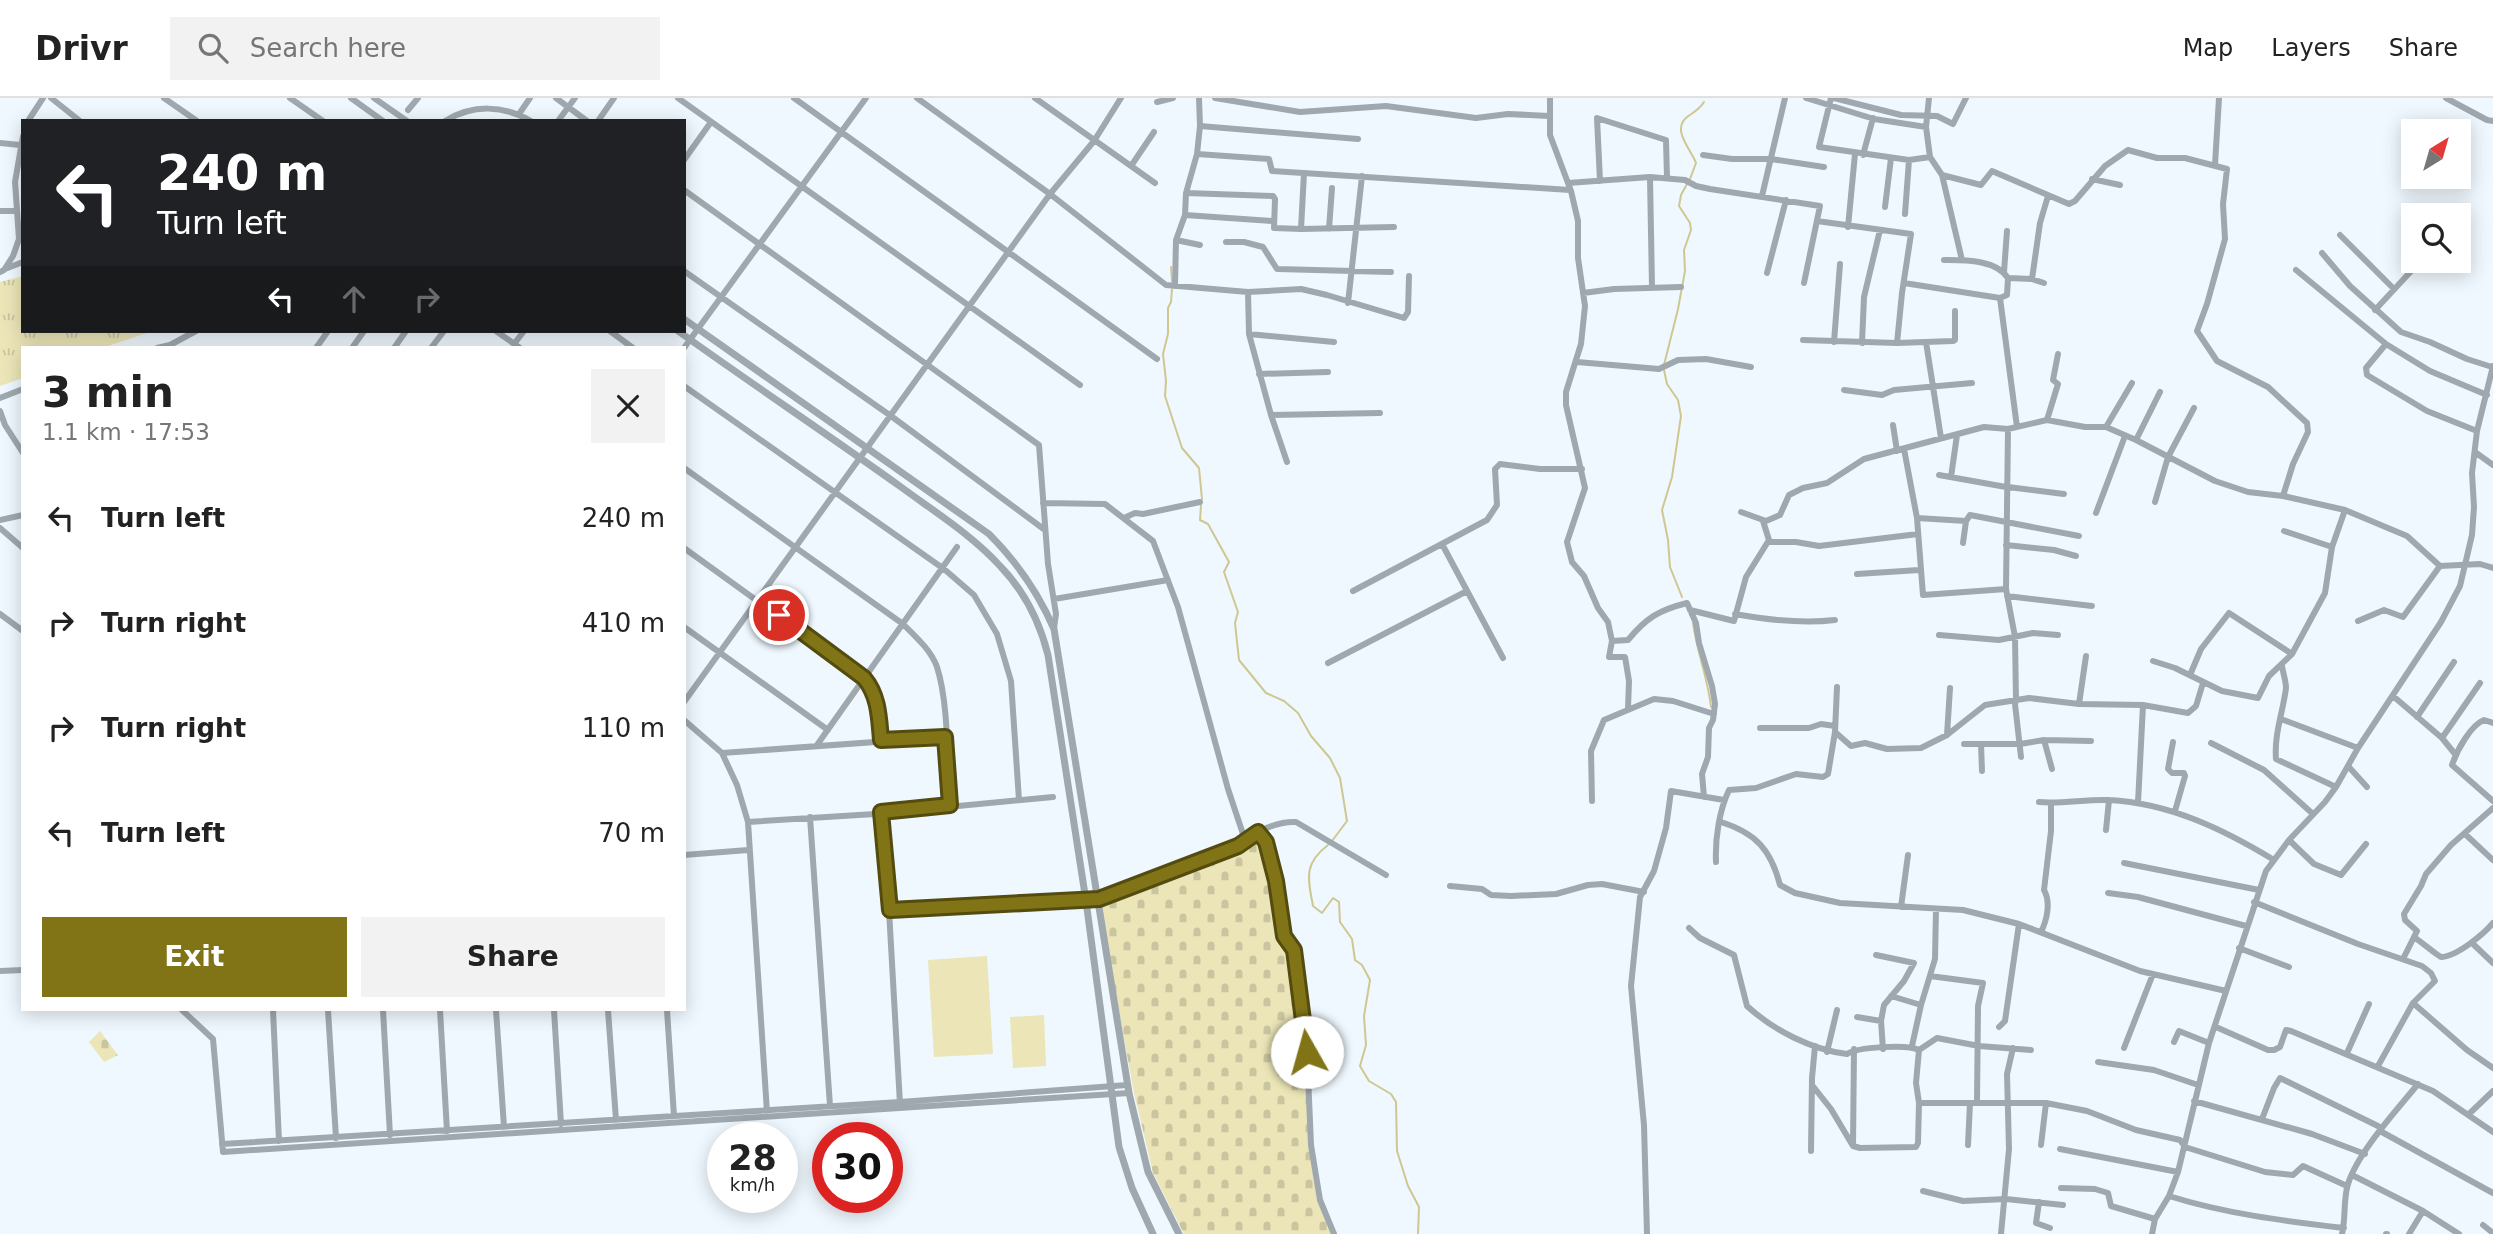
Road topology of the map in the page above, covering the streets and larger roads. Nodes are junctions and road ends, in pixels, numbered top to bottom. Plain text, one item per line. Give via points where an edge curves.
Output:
1 (43, 98) edge
2 (51, 98) edge
3 (164, 98) edge
4 (290, 98) edge
5 (351, 98) edge
6 (374, 98) edge
7 (418, 98) edge
8 (530, 98) edge
9 (556, 98) edge
10 (575, 98) edge
11 (614, 98) edge
12 (678, 98) edge
13 (793, 98) edge
14 (866, 98) edge
15 (917, 98) edge
16 (1035, 98) edge
17 (1121, 98) edge
18 (1173, 98) edge
19 (1199, 98) edge
20 (1215, 98) edge
21 (1550, 98) edge
22 (1785, 98) edge
23 (1806, 98) edge
24 (1833, 98) edge
25 (1929, 98) edge
26 (1966, 98) edge
27 (2219, 98) edge
28 (2446, 98) edge
29 (1157, 102) dead end
30 (1829, 106) junction
31 (568, 107) junction
32 (408, 110) dead end
33 (1875, 110) junction
34 (519, 114) junction
35 (1549, 116) junction
36 (1927, 116) junction
37 (1873, 118) junction
38 (29, 119) edge
39 (77, 119) edge
40 (194, 119) edge
41 (320, 119) edge
42 (380, 119) edge
43 (404, 119) edge
44 (450, 119) edge
45 (528, 119) edge
46 (559, 119) edge
47 (584, 119) edge
48 (599, 119) edge
49 (2493, 121) edge
50 (711, 122) junction
51 (1200, 126) junction
52 (1926, 127) junction
53 (841, 132) junction
54 (1154, 132) dead end
55 (1358, 139) dead end
56 (1094, 141) junction
57 (21, 142) edge
58 (0, 143) edge
59 (20, 145) junction
60 (1197, 154) junction
61 (1859, 154) junction
62 (1703, 155) dead end
63 (686, 157) edge
64 (1930, 157) junction
65 (1891, 158) junction
66 (1771, 159) junction
67 (1909, 160) junction
68 (2215, 164) junction
69 (1131, 166) junction
70 (1824, 167) dead end
71 (1304, 173) junction
72 (1942, 175) junction
73 (1362, 176) junction
74 (1650, 177) junction
75 (1667, 178) junction
76 (2092, 178) junction
77 (1600, 181) junction
78 (1155, 183) dead end
79 (2120, 185) dead end
80 (801, 186) junction
81 (1569, 187) junction
82 (1332, 188) dead end
83 (686, 191) edge
84 (1186, 193) junction
85 (1050, 194) junction
86 (1762, 196) junction
87 (2048, 196) junction
88 (1786, 200) junction
89 (1885, 207) dead end
90 (0, 211) edge
91 (15, 211) junction
92 (1905, 214) dead end
93 (1185, 215) junction
94 (1272, 221) junction
95 (1817, 222) junction
96 (1394, 227) dead end
97 (1847, 227) junction
98 (1301, 229) junction
99 (1329, 229) junction
100 (1355, 229) junction
101 (1880, 230) junction
102 (2007, 231) dead end
103 (2340, 235) dead end
104 (1177, 240) junction
105 (1226, 242) dead end
106 (759, 243) junction
107 (1200, 245) dead end
108 (1009, 252) junction
109 (2322, 253) dead end
110 (1944, 260) dead end
111 (1962, 260) junction
112 (21, 262) edge
113 (1840, 264) dead end
114 (2296, 270) dead end
115 (2, 271) edge
116 (1352, 271) junction
117 (686, 272) edge
118 (1391, 272) dead end
119 (1767, 273) dead end
120 (2409, 273) edge
121 (2006, 275) junction
122 (1409, 276) dead end
123 (2032, 279) junction
124 (1804, 283) dead end
125 (1903, 283) junction
126 (2045, 283) dead end
127 (1175, 286) junction
128 (1652, 287) junction
129 (1681, 287) dead end
130 (2394, 289) junction
131 (1248, 292) junction
132 (1583, 293) junction
133 (720, 297) junction
134 (2000, 298) junction
135 (1348, 303) junction
136 (970, 306) junction
137 (2375, 310) junction
138 (1955, 311) dead end
139 (686, 320) edge
140 (697, 328) junction
141 (193, 333) edge
142 (499, 333) edge
143 (613, 333) edge
144 (681, 333) edge
145 (1250, 334) junction
146 (690, 340) junction
147 (1803, 340) dead end
148 (1334, 342) dead end
149 (1834, 342) junction
150 (1926, 342) junction
151 (1862, 343) junction
152 (1897, 343) junction
153 (2386, 344) junction
154 (174, 346) edge
155 (517, 346) edge
156 (630, 346) edge
157 (686, 346) edge
158 (2058, 354) dead end
159 (1157, 359) dead end
160 (1577, 362) junction
161 (928, 364) junction
162 (1751, 367) dead end
163 (2493, 367) edge
164 (1328, 372) dead end
165 (1259, 374) junction
166 (1972, 383) dead end
167 (2132, 383) dead end
168 (1080, 385) dead end
169 (1931, 386) junction
170 (686, 387) edge
171 (21, 390) edge
172 (1844, 390) dead end
173 (2160, 392) dead end
174 (2487, 395) junction
175 (0, 398) edge
176 (2194, 408) dead end
177 (0, 411) edge
178 (1381, 413) dead end
179 (1271, 415) junction
180 (891, 416) junction
181 (2047, 420) junction
182 (1893, 425) dead end
183 (2017, 427) junction
184 (2106, 427) junction
185 (2008, 429) junction
186 (2477, 431) junction
187 (1957, 435) junction
188 (2124, 436) junction
189 (1941, 439) junction
190 (2136, 440) junction
191 (868, 448) junction
192 (21, 450) edge
193 (1900, 450) junction
194 (2475, 452) junction
195 (2168, 457) junction
196 (860, 458) junction
197 (1287, 462) dead end
198 (2493, 465) edge
199 (686, 469) edge
200 (1582, 469) junction
201 (1939, 475) dead end
202 (1951, 477) junction
203 (2007, 487) junction
204 (836, 492) junction
205 (2064, 494) dead end
206 (2283, 496) junction
207 (1200, 502) dead end
208 (2155, 502) dead end
209 (1043, 503) junction
210 (2344, 510) junction
211 (1741, 512) dead end
212 (2096, 513) dead end
213 (21, 515) edge
214 (1124, 518) junction
215 (1917, 518) junction
216 (0, 520) edge
217 (1763, 521) junction
218 (1966, 521) junction
219 (2005, 523) junction
220 (0, 528) edge
221 (1045, 530) junction
222 (2284, 531) dead end
223 (1918, 534) junction
224 (2079, 536) dead end
225 (1768, 542) junction
226 (1963, 543) dead end
227 (1442, 544) junction
228 (2006, 545) junction
229 (21, 546) edge
230 (796, 547) junction
231 (957, 547) dead end
232 (2332, 547) junction
233 (686, 549) edge
234 (2076, 556) dead end
235 (2465, 564) junction
236 (2440, 566) junction
237 (2493, 568) edge
238 (944, 569) junction
239 (1919, 570) junction
240 (1857, 574) dead end
241 (1168, 580) junction
242 (1353, 590) dead end
243 (1467, 591) junction
244 (2006, 592) junction
245 (1054, 599) junction
246 (758, 600) junction
247 (2092, 606) dead end
248 (1690, 610) junction
249 (0, 614) edge
250 (1735, 614) junction
251 (1835, 620) dead end
252 (2358, 621) dead end
253 (903, 624) junction
254 (686, 628) edge
255 (1054, 629) junction
256 (21, 630) edge
257 (1939, 635) dead end
258 (2058, 635) dead end
259 (2015, 636) junction
260 (1612, 641) junction
261 (720, 652) junction
262 (2292, 654) junction
263 (2086, 656) dead end
264 (1503, 658) dead end
265 (2153, 662) dead end
266 (2454, 662) dead end
267 (1328, 663) dead end
268 (2282, 666) junction
269 (2190, 675) junction
270 (864, 678) junction
271 (2203, 683) junction
272 (2480, 683) dead end
273 (1837, 687) dead end
274 (1950, 688) dead end
275 (2393, 696) junction
276 (686, 699) edge
277 (2017, 700) junction
278 (2079, 704) junction
279 (2143, 705) junction
280 (1628, 709) junction
281 (1714, 715) junction
282 (2417, 717) junction
283 (2281, 719) junction
284 (686, 722) edge
285 (2493, 723) edge
286 (1760, 728) dead end
287 (1835, 729) junction
288 (828, 730) junction
289 (1947, 735) junction
290 (945, 737) junction
291 (2442, 738) junction
292 (881, 740) junction
293 (2044, 740) junction
294 (2091, 741) dead end
295 (2174, 742) dead end
296 (2211, 743) dead end
297 (1964, 744) dead end
298 (1982, 744) junction
299 (2020, 744) junction
300 (817, 745) junction
301 (2358, 748) junction
302 (722, 753) junction
303 (2455, 754) junction
304 (2021, 757) dead end
305 (2348, 766) junction
306 (2052, 769) dead end
307 (1982, 771) dead end
308 (2336, 787) junction
309 (2367, 787) dead end
310 (1052, 797) dead end
311 (1704, 797) junction
312 (1019, 800) junction
313 (1724, 800) junction
314 (2109, 800) junction
315 (1592, 801) dead end
316 (2493, 801) edge
317 (2039, 802) dead end
318 (2051, 803) junction
319 (2137, 803) junction
320 (950, 805) junction
321 (2493, 808) edge
322 (2175, 811) junction
323 (881, 812) junction
324 (2314, 814) junction
325 (810, 817) junction
326 (748, 822) junction
327 (1721, 822) junction
328 (2106, 831) dead end
329 (1258, 832) junction
330 (2465, 834) junction
331 (1245, 840) junction
332 (2289, 840) junction
333 (2366, 844) dead end
334 (748, 850) junction
335 (686, 855) edge
336 (1908, 855) dead end
337 (2274, 860) junction
338 (2493, 860) edge
339 (1716, 862) dead end
340 (2123, 863) dead end
341 (1387, 875) dead end
342 (1450, 886) dead end
343 (2259, 890) junction
344 (1644, 892) junction
345 (2108, 893) dead end
346 (1099, 899) junction
347 (1086, 901) junction
348 (2254, 902) junction
349 (1901, 907) junction
350 (1936, 909) junction
351 (890, 910) junction
352 (2493, 923) edge
353 (2019, 924) junction
354 (2246, 926) junction
355 (1689, 928) dead end
356 (2041, 932) junction
357 (2414, 937) junction
358 (2472, 943) junction
359 (2239, 948) junction
360 (1876, 955) dead end
361 (2403, 959) junction
362 (2493, 963) edge
363 (2289, 967) dead end
364 (21, 970) edge
365 (0, 971) edge
366 (2153, 974) junction
367 (1930, 976) junction
368 (2226, 991) junction
369 (1891, 996) junction
370 (2413, 1003) junction
371 (2370, 1004) dead end
372 (1920, 1005) junction
373 (1837, 1010) dead end
374 (183, 1011) edge
375 (273, 1011) edge
376 (328, 1011) edge
377 (383, 1011) edge
378 (440, 1011) edge
379 (496, 1011) edge
380 (554, 1011) edge
381 (608, 1011) edge
382 (667, 1011) edge
383 (1857, 1017) dead end
384 (1881, 1021) junction
385 (1999, 1027) dead end
386 (2216, 1027) junction
387 (2174, 1042) dead end
388 (2209, 1043) junction
389 (1815, 1046) junction
390 (1912, 1046) junction
391 (1979, 1046) junction
392 (2012, 1048) junction
393 (2124, 1048) dead end
394 (1854, 1049) junction
395 (1883, 1049) junction
396 (1919, 1050) junction
397 (2031, 1050) dead end
398 (1827, 1052) junction
399 (2347, 1053) junction
400 (2098, 1062) dead end
401 (2378, 1066) junction
402 (2493, 1068) edge
403 (2418, 1084) junction
404 (1812, 1085) junction
405 (2198, 1086) junction
406 (1128, 1089) junction
407 (1111, 1091) junction
408 (2493, 1091) edge
409 (2194, 1101) junction
410 (1919, 1103) junction
411 (1974, 1103) junction
412 (2046, 1103) junction
413 (2008, 1104) junction
414 (900, 1105) junction
415 (830, 1106) junction
416 (767, 1114) junction
417 (2469, 1114) junction
418 (674, 1116) junction
419 (616, 1119) junction
420 (2262, 1119) junction
421 (561, 1124) junction
422 (504, 1128) junction
423 (2381, 1130) junction
424 (447, 1131) junction
425 (2493, 1132) edge
426 (390, 1135) junction
427 (337, 1138) junction
428 (279, 1142) junction
429 (1968, 1145) dead end
430 (2041, 1145) dead end
431 (1853, 1146) junction
432 (2185, 1147) junction
433 (223, 1148) junction
434 (2060, 1149) dead end
435 (1811, 1151) dead end
436 (2365, 1154) junction
437 (2178, 1172) junction
438 (2352, 1175) junction
439 (2347, 1186) junction
440 (2061, 1188) dead end
441 (1923, 1191) dead end
442 (2493, 1193) edge
443 (2169, 1196) junction
444 (2006, 1199) junction
445 (2039, 1202) junction
446 (2063, 1205) dead end
447 (2423, 1210) junction
448 (2155, 1219) junction
449 (2483, 1224) dead end
450 (2050, 1228) dead end
451 (2343, 1231) edge
452 (2454, 1233) edge
453 (2493, 1233) edge
454 (1153, 1234) edge
455 (1179, 1234) edge
456 (1334, 1234) edge
457 (1647, 1234) edge
458 (2001, 1234) edge
459 (2152, 1234) edge
460 (2409, 1234) edge

1 - 38 street
2 - 39 street
3 - 40 street
4 - 41 street
5 - 42 street
6 - 43 street
7 - 32 street
8 - 34 street
9 - 31 street
10 - 31 street
11 - 48 street
12 - 50 street
13 - 53 street
14 - 53 street
15 - 85 street
16 - 56 street
17 - 56 street
18 - 29 street
19 - 51 street
20 - 35 street via 1300,112 1386,106 1476,118
21 - 35 street
22 - 66 street
23 - 30 street
24 - 30 street
24 - 33 street
25 - 36 street
26 - 36 street via 1953,124
27 - 68 street
28 - 49 street
30 - 37 street
30 - 61 street via 1819,146
31 - 46 street
31 - 47 street
33 - 36 street
33 - 37 street
34 - 44 street via 486,108
34 - 45 street
35 - 81 street via 1550,135
36 - 52 street
37 - 52 street
37 - 61 street
50 - 63 street
50 - 80 street
51 - 55 street
51 - 60 street
52 - 64 street
53 - 80 street
53 - 108 street
54 - 69 street
56 - 69 street
56 - 85 street
57 - 59 street
58 - 59 street
59 - 91 street
60 - 71 street via 1269,159 1272,171
60 - 84 street
61 - 65 street
61 - 97 street
62 - 66 street
64 - 67 street
64 - 72 street
65 - 67 street
65 - 89 street
66 - 70 street
66 - 86 street
67 - 92 street
68 - 76 street via 2128,150
68 - 206 street via 2228,172 2223,204 2225,239 2197,331 2217,361 2268,387 2307,423 2308,432
69 - 78 street
71 - 73 street
71 - 98 street
72 - 87 street via 1980,185 1992,171
72 - 111 street
73 - 81 street
73 - 100 street
74 - 75 street
74 - 77 street
74 - 128 street
75 - 77 street via 1666,140 1597,118
75 - 86 street
76 - 79 street
76 - 87 street via 2069,204
77 - 81 street
80 - 106 street
80 - 136 street
81 - 132 street via 1578,221
82 - 99 street
83 - 106 street
84 - 93 street
84 - 94 street via 1273,196
85 - 108 street
85 - 127 street via 1166,285
86 - 88 street
87 - 123 street
88 - 95 street via 1820,206
88 - 119 street
90 - 91 street
91 - 115 street via 19,239
93 - 94 street
93 - 104 street
94 - 98 street via 1276,229
95 - 97 street
95 - 124 street
96 - 100 street
97 - 101 street
98 - 99 street
99 - 100 street
100 - 116 street
101 - 125 street via 1912,234
101 - 151 street via 1864,296
102 - 121 street
103 - 130 street
104 - 107 street
104 - 127 street
105 - 116 street via 1263,247 1277,269
106 - 133 street
106 - 161 street
108 - 136 street
108 - 159 street
109 - 137 street
110 - 111 street
111 - 121 street via 1985,264
112 - 115 street
113 - 149 street
114 - 153 street
116 - 118 street
116 - 135 street
117 - 133 street
120 - 130 street
121 - 123 street
121 - 134 street via 2007,295
122 - 135 street via 1404,318
123 - 126 street
125 - 134 street
125 - 152 street
127 - 131 street
128 - 129 street
128 - 132 street
130 - 137 street
131 - 135 street via 1301,289
131 - 145 street
132 - 160 street
133 - 140 street
133 - 180 street
134 - 183 street
136 - 161 street
136 - 168 street
137 - 163 street via 2401,332
138 - 150 street via 1954,341
139 - 140 street
140 - 146 street
140 - 191 street
141 - 154 street
142 - 155 street
143 - 156 street
144 - 146 street
145 - 148 street
145 - 165 street
146 - 157 street
146 - 196 street
147 - 149 street
149 - 151 street
150 - 152 street
150 - 169 street
151 - 152 street
153 - 174 street via 2430,371
153 - 186 street via 2365,370 2367,375 2427,411
158 - 181 street via 2053,380 2058,384
160 - 162 street via 1659,369 1678,360 1706,359
160 - 200 street via 1566,405
161 - 180 street
161 - 209 street via 1039,445
163 - 174 street
164 - 165 street
165 - 179 street
166 - 169 street
167 - 184 street
169 - 172 street via 1882,395
169 - 189 street
170 - 204 street
171 - 175 street
173 - 190 street
174 - 186 street
176 - 195 street
177 - 192 street
178 - 179 street
179 - 197 street
180 - 191 street
180 - 221 street
181 - 183 street
181 - 184 street
182 - 193 street
183 - 185 street
184 - 188 street
185 - 187 street via 1984,427
185 - 203 street
186 - 194 street
187 - 189 street
187 - 202 street
188 - 190 street
188 - 212 street
189 - 193 street
190 - 195 street
191 - 196 street
191 - 255 street via 989,534 1024,572
193 - 215 street
193 - 217 street via 1861,460 1827,483 1788,495 1780,515
194 - 198 street
194 - 235 street via 2472,535
195 - 206 street via 2215,481 2248,492
195 - 208 street
196 - 204 street
196 - 347 street via 976,543 1026,599 1048,655
199 - 230 street
200 - 227 street via 1500,464 1495,469 1497,505 1487,520
200 - 260 street via 1586,488 1567,542 1572,562 1608,622
201 - 202 street
202 - 203 street
203 - 205 street
203 - 219 street
204 - 230 street
204 - 238 street
206 - 210 street
207 - 214 street
209 - 214 street via 1105,504
209 - 221 street
210 - 232 street
210 - 236 street via 2407,536
211 - 217 street
213 - 216 street
214 - 241 street via 1153,541
215 - 218 street
215 - 223 street
217 - 225 street
218 - 219 street via 1970,515
218 - 226 street
219 - 224 street
219 - 228 street
220 - 229 street
221 - 245 street
222 - 232 street
223 - 225 street via 1819,546
223 - 239 street
225 - 250 street via 1746,577
227 - 242 street
227 - 243 street
228 - 234 street
228 - 244 street
230 - 246 street
230 - 253 street
231 - 238 street
232 - 262 street via 2325,593
233 - 246 street
235 - 236 street
235 - 237 street
235 - 275 street via 2460,586 2441,621
236 - 252 street via 2403,617 2385,610
238 - 253 street
238 - 312 street via 974,595 998,634 1011,681
239 - 240 street
239 - 244 street via 1923,595
241 - 245 street
241 - 331 street
243 - 264 street
243 - 267 street
244 - 247 street
244 - 259 street
245 - 255 street
246 - 261 street
246 - 270 street
248 - 250 street via 1733,621
248 - 260 street via 1686,603 1657,613 1628,640
248 - 281 street via 1712,686
249 - 256 street
250 - 251 street via 1765,620
253 - 270 street
253 - 290 street via 936,665
254 - 261 street
255 - 346 street
257 - 259 street via 1999,640
258 - 259 street
259 - 277 street
260 - 280 street via 1609,657 1625,657
261 - 276 street
261 - 288 street
262 - 268 street
262 - 269 street via 2229,613 2201,649
263 - 278 street
265 - 269 street
266 - 282 street
268 - 271 street via 2254,699
268 - 283 street via 2287,684
269 - 271 street
270 - 288 street
270 - 292 street via 877,701
271 - 279 street via 2193,711 2188,713
272 - 291 street
273 - 287 street
274 - 289 street
275 - 282 street
275 - 301 street
277 - 278 street
277 - 289 street via 1985,705
277 - 299 street
278 - 279 street
279 - 319 street
280 - 281 street via 1654,699
280 - 315 street via 1604,720 1600,728 1591,751
281 - 311 street via 1702,774
282 - 291 street
283 - 301 street
283 - 308 street via 2275,736 2276,759
284 - 302 street
285 - 303 street via 2476,723
286 - 287 street via 1821,724
287 - 289 street via 1851,746 1865,743 1887,749 1921,748
287 - 313 street via 1826,776 1796,774 1756,788 1729,790
288 - 300 street
290 - 292 street
290 - 320 street
291 - 303 street
292 - 300 street
293 - 294 street
293 - 299 street
293 - 306 street
295 - 322 street via 2168,769 2185,776
296 - 324 street via 2264,770
297 - 298 street
298 - 299 street
298 - 307 street
299 - 304 street
300 - 302 street
301 - 305 street
302 - 326 street
303 - 316 street via 2452,765
305 - 308 street
305 - 309 street
308 - 324 street
310 - 312 street
311 - 313 street
311 - 344 street via 1671,791 1666,828
312 - 320 street
313 - 327 street
314 - 318 street
314 - 319 street
314 - 328 street
317 - 318 street
318 - 356 street via 2047,920
319 - 322 street
320 - 323 street
321 - 330 street
322 - 337 street
323 - 325 street
323 - 351 street
324 - 332 street
325 - 326 street
325 - 415 street
326 - 334 street
327 - 339 street
327 - 349 street via 1765,848 1780,885 1795,893 1840,903
329 - 331 street
329 - 341 street via 1296,822
329 - 456 street via 1266,842 1276,881 1284,936 1294,950 1307,1052 1311,1145 1320,1200
330 - 338 street
330 - 357 street via 2426,874 2407,906 2405,920 2417,931
331 - 346 street
332 - 333 street via 2314,864 2342,876
332 - 337 street
334 - 335 street
334 - 416 street
336 - 349 street
337 - 343 street
340 - 343 street
342 - 344 street via 1511,896 1556,894 1602,884
343 - 348 street
344 - 457 street via 1630,986 1644,1125
345 - 354 street
346 - 347 street
346 - 406 street
347 - 351 street
347 - 407 street
348 - 354 street
348 - 361 street
349 - 350 street
350 - 353 street via 1964,910
350 - 367 street
351 - 414 street
352 - 358 street
353 - 356 street
353 - 385 street via 2005,1021
354 - 359 street
355 - 389 street via 1734,955 1746,1006
356 - 366 street
357 - 358 street via 2440,957
357 - 361 street
358 - 362 street
359 - 363 street
359 - 368 street
360 - 369 street via 1914,963
361 - 370 street via 2431,973 2435,981
364 - 365 street
366 - 368 street
366 - 393 street
367 - 372 street
367 - 391 street via 1983,983 1978,1006
368 - 386 street
369 - 372 street
369 - 384 street
370 - 401 street
370 - 402 street
371 - 399 street
372 - 390 street
373 - 398 street
374 - 433 street via 213,1039
375 - 428 street
376 - 427 street
377 - 426 street
378 - 424 street
379 - 422 street
380 - 421 street
381 - 419 street
382 - 418 street
383 - 384 street
384 - 395 street
386 - 388 street
386 - 399 street via 2268,1050 2280,1047 2286,1030
387 - 388 street via 2179,1031
388 - 405 street
389 - 398 street
389 - 404 street
390 - 395 street
390 - 396 street
391 - 392 street
391 - 396 street via 1937,1038
391 - 411 street
392 - 397 street
392 - 413 street
394 - 395 street
394 - 398 street via 1846,1054
394 - 431 street
396 - 410 street
399 - 401 street
400 - 405 street via 2154,1070
401 - 403 street
403 - 417 street
403 - 423 street
404 - 431 street
404 - 435 street
405 - 409 street
406 - 407 street
406 - 455 street via 1148,1172
407 - 414 street
407 - 454 street via 1128,1178
408 - 417 street
409 - 420 street
409 - 432 street
410 - 411 street
410 - 431 street via 1917,1146
411 - 413 street
411 - 429 street
412 - 413 street
412 - 430 street
412 - 432 street via 2179,1140
413 - 444 street
414 - 415 street
414 - 416 street
415 - 416 street
416 - 418 street
416 - 433 street
417 - 425 street
418 - 419 street
419 - 421 street
420 - 423 street via 2280,1078
420 - 436 street
421 - 422 street
422 - 424 street
423 - 436 street
423 - 442 street
424 - 426 street
426 - 427 street
427 - 428 street
428 - 433 street
432 - 437 street
432 - 439 street via 2265,1172 2293,1175 2302,1166
434 - 437 street
436 - 438 street
437 - 443 street
438 - 439 street
438 - 447 street
439 - 451 street
440 - 448 street via 2108,1193 2111,1206
441 - 444 street via 1963,1201
443 - 448 street
443 - 451 street
444 - 445 street
444 - 458 street
445 - 446 street
445 - 450 street via 2036,1223
447 - 452 street
447 - 460 street
448 - 459 street
449 - 453 street

